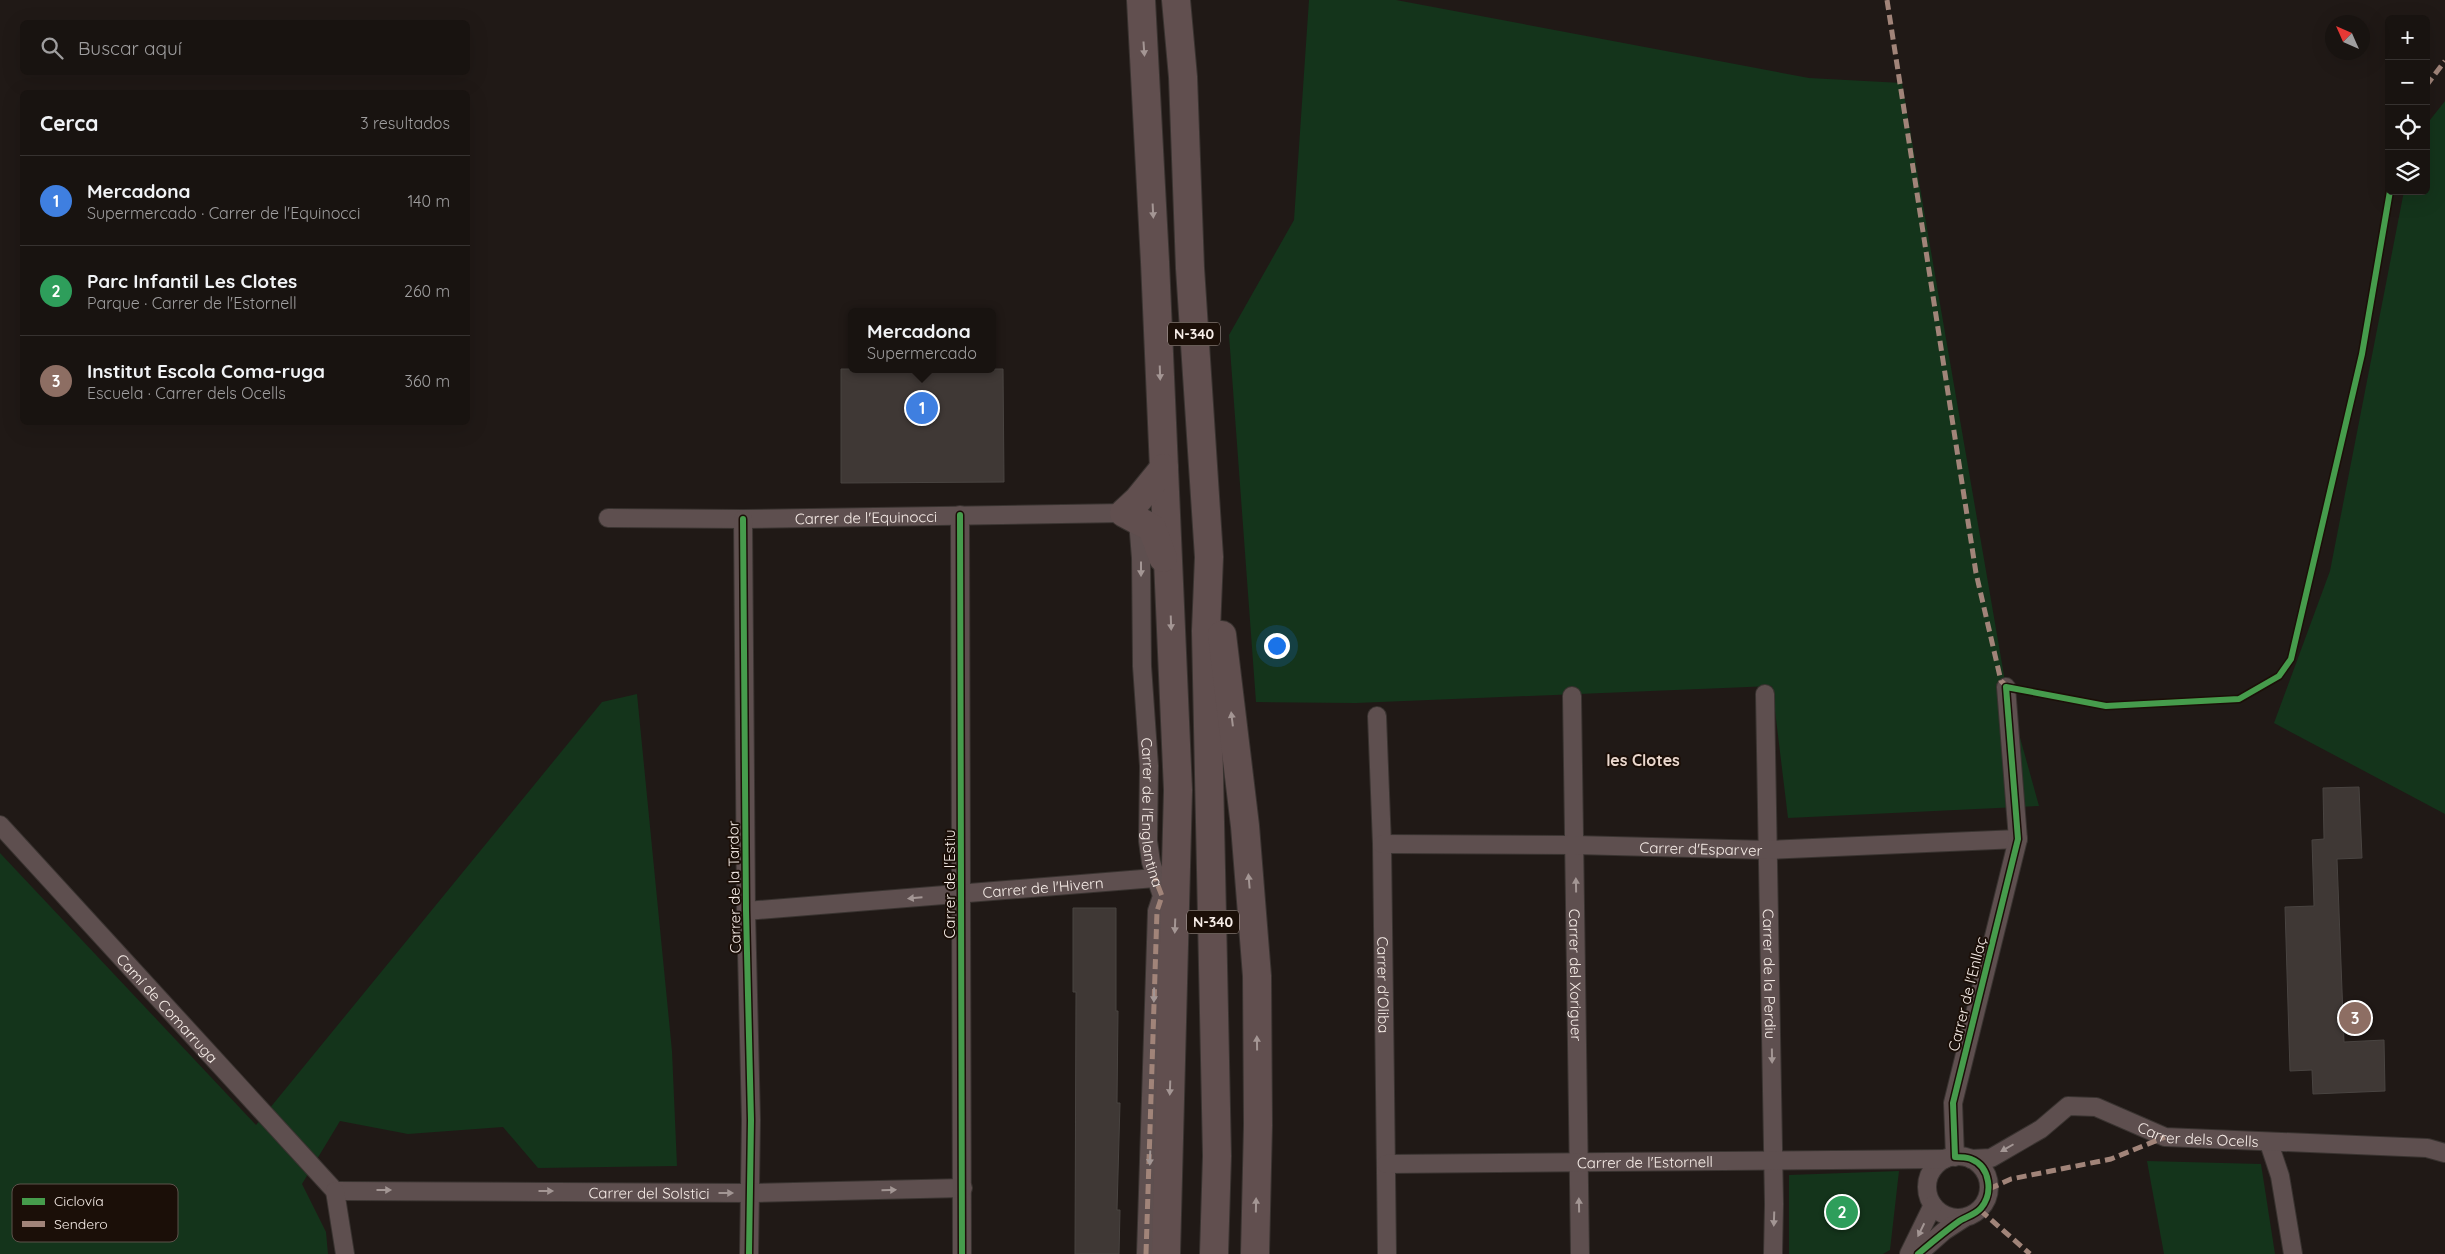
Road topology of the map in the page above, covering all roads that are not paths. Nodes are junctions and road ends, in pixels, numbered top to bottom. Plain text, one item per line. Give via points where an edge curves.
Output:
1 (1141, 0) edge
2 (1176, 0) edge
3 (1164, 468) junction
4 (960, 515) junction
5 (1131, 517) junction
6 (608, 518) dead end
7 (743, 519) junction
8 (1170, 586) junction
9 (1209, 591) junction
10 (2006, 687) dead end
11 (1765, 694) dead end
12 (1572, 696) dead end
13 (1377, 716) dead end
14 (1178, 790) junction
15 (0, 825) edge
16 (2018, 839) junction
17 (1382, 844) junction
18 (1575, 845) junction
19 (1769, 850) junction
20 (1155, 878) junction
21 (962, 894) junction
22 (746, 911) junction
23 (2269, 1143) junction
24 (2445, 1154) edge
25 (1904, 1158) junction
26 (1957, 1158) junction
27 (1773, 1160) junction
28 (1386, 1164) junction
29 (1578, 1164) junction
30 (1928, 1181) junction
31 (962, 1188) junction
32 (335, 1191) junction
33 (750, 1193) junction
34 (1933, 1205) junction
35 (1964, 1218) junction
36 (345, 1254) edge
37 (749, 1254) edge
38 (962, 1254) edge
39 (1146, 1254) edge
40 (1166, 1254) edge
41 (1214, 1254) edge
42 (1255, 1254) edge
43 (1387, 1254) edge
44 (1580, 1254) edge
45 (1773, 1254) edge
46 (1909, 1254) edge
47 (1918, 1254) edge
48 (2293, 1254) edge

1 -> 3 main road
2 - 9 main road, N-340 via 1183,77 1190,268
3 - 5 main road via 1138,500
3 - 8 main road
4 - 5 street, Carrer de l'Equinocci
4 - 7 street, Carrer de l'Equinocci
4 - 21 street, Carrer de l'Estiu
5 - 8 main road via 1152,528 1163,555
5 -> 20 street, Carrer de l'Englantina via 1141,558 1142,666 1149,766 1148,841
6 - 7 street, Carrer de l'Equinocci
7 - 22 street, Carrer de la Tardor via 746,561
8 -> 14 main road
9 - 41 main road, N-340 via 1206,631 1217,1156
42 -> 9 main road via 1257,976 1245,826 1222,635
10 - 16 street, Carrer de l'Enllaç
11 - 19 street, Carrer de la Perdiu
12 - 18 street, Carrer del Xoriguer
13 - 17 street, Carrer d'Oliba
14 - 20 street via 1169,806 1165,854
14 -> 40 main road
15 - 32 street, Camí de Comarruga
16 - 19 street, Carrer d'Esparver
16 - 26 street, Carrer de l'Enllaç via 1954,1103
17 - 18 street, Carrer d'Esparver
17 - 28 street, Carrer d'Oliba
18 - 19 street, Carrer d'Esparver
29 -> 18 street, Carrer del Xoriguer
19 -> 27 street, Carrer de la Perdiu
20 - 21 street, Carrer de l'Hivern
20 -> 39 street, Carrer de l'Englantina via 1162,896 1157,911
21 -> 22 street, Carrer de l'Hivern
21 - 31 street, Carrer de l'Estiu
22 - 33 street, Carrer de la Tardor
23 - 24 street, Carrer dels Ocells via 2427,1148
23 -> 26 street, Carrer dels Ocells via 2165,1137 2096,1107 2068,1106 2041,1128 1991,1158
23 - 48 street via 2280,1176
25 - 26 street, Carrer de l'Estornell
25 - 27 street, Carrer de l'Estornell
25 - 30 street
26 - 30 street via 1935,1167
26 - 35 street via 1980,1165 1987,1175 1989,1189 1980,1210
27 - 29 street, Carrer de l'Estornell
27 -> 45 street, Carrer de la Perdiu
28 - 29 street, Carrer de l'Estornell
28 - 43 street, Carrer d'Oliba
44 -> 29 street, Carrer del Xoriguer
30 - 34 street
33 -> 31 street, Carrer del Solstici
31 - 38 street, Carrer de l'Estiu
32 -> 33 street, Carrer del Solstici
32 - 36 street
33 - 37 street, Carrer de la Tardor
34 - 35 street via 1943,1214
34 -> 46 street
35 - 47 street

